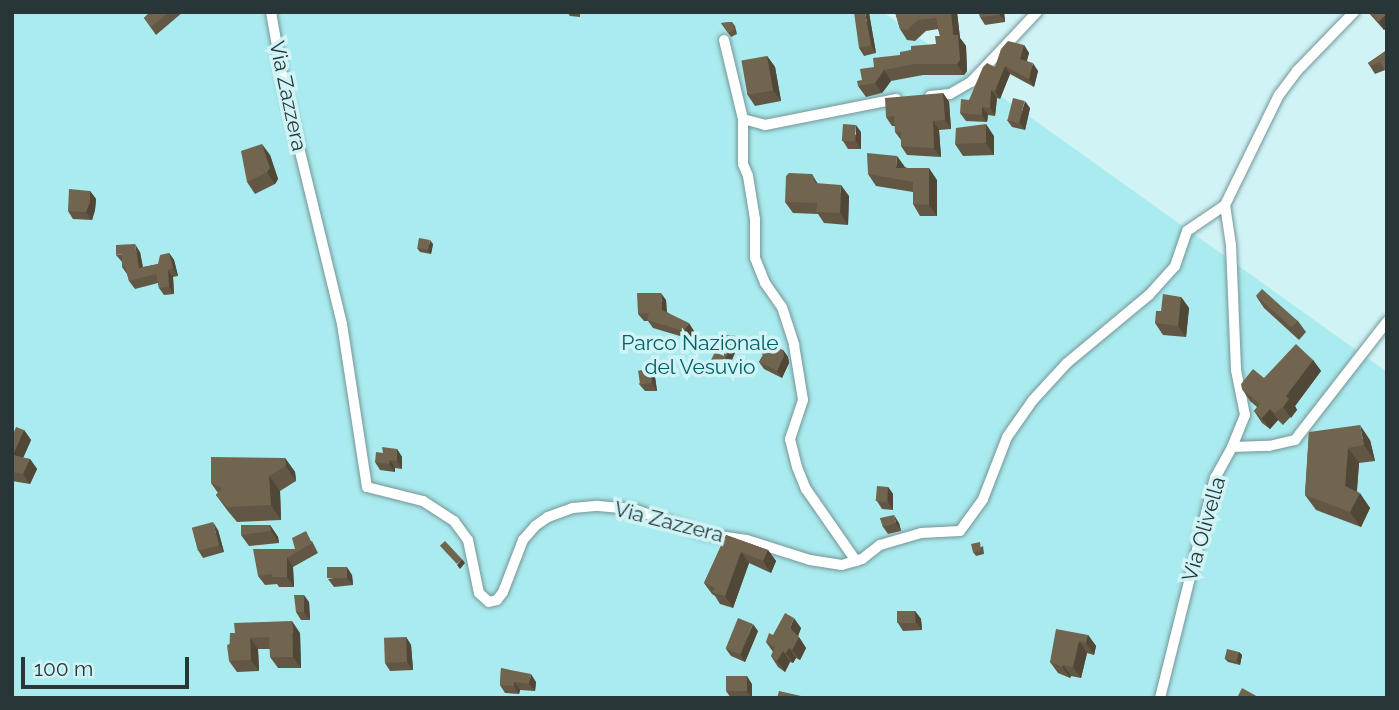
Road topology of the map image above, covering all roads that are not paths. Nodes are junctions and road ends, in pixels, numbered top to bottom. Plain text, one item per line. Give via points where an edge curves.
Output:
1 (271, 12) edge
2 (1037, 12) edge
3 (1354, 12) edge
4 (724, 40) dead end
5 (743, 119) junction
6 (1225, 205) junction
7 (1387, 321) edge
8 (1232, 447) junction
9 (856, 561) junction
10 (1160, 698) edge

1 - 9 street, Via Zazzera via 284,86 342,324 367,487 423,501 454,521 468,540 479,593 489,602 497,600 523,540 535,526 561,512 598,506 633,509 705,534 747,540 810,559 842,565
2 - 5 street via 971,82 950,94 890,100 765,125
3 - 6 street via 1279,95
4 - 5 street
5 - 9 street via 743,164 753,206 755,258 782,307 803,400 790,439 796,467
6 - 8 street, Via Olivella via 1236,370 1245,415
6 - 9 street via 1186,231 1175,266 1149,295 1067,363 1033,400 1007,437 983,499 960,531 921,533 880,545
7 - 8 street via 1296,440
8 - 10 street, Via Olivella via 1215,478

